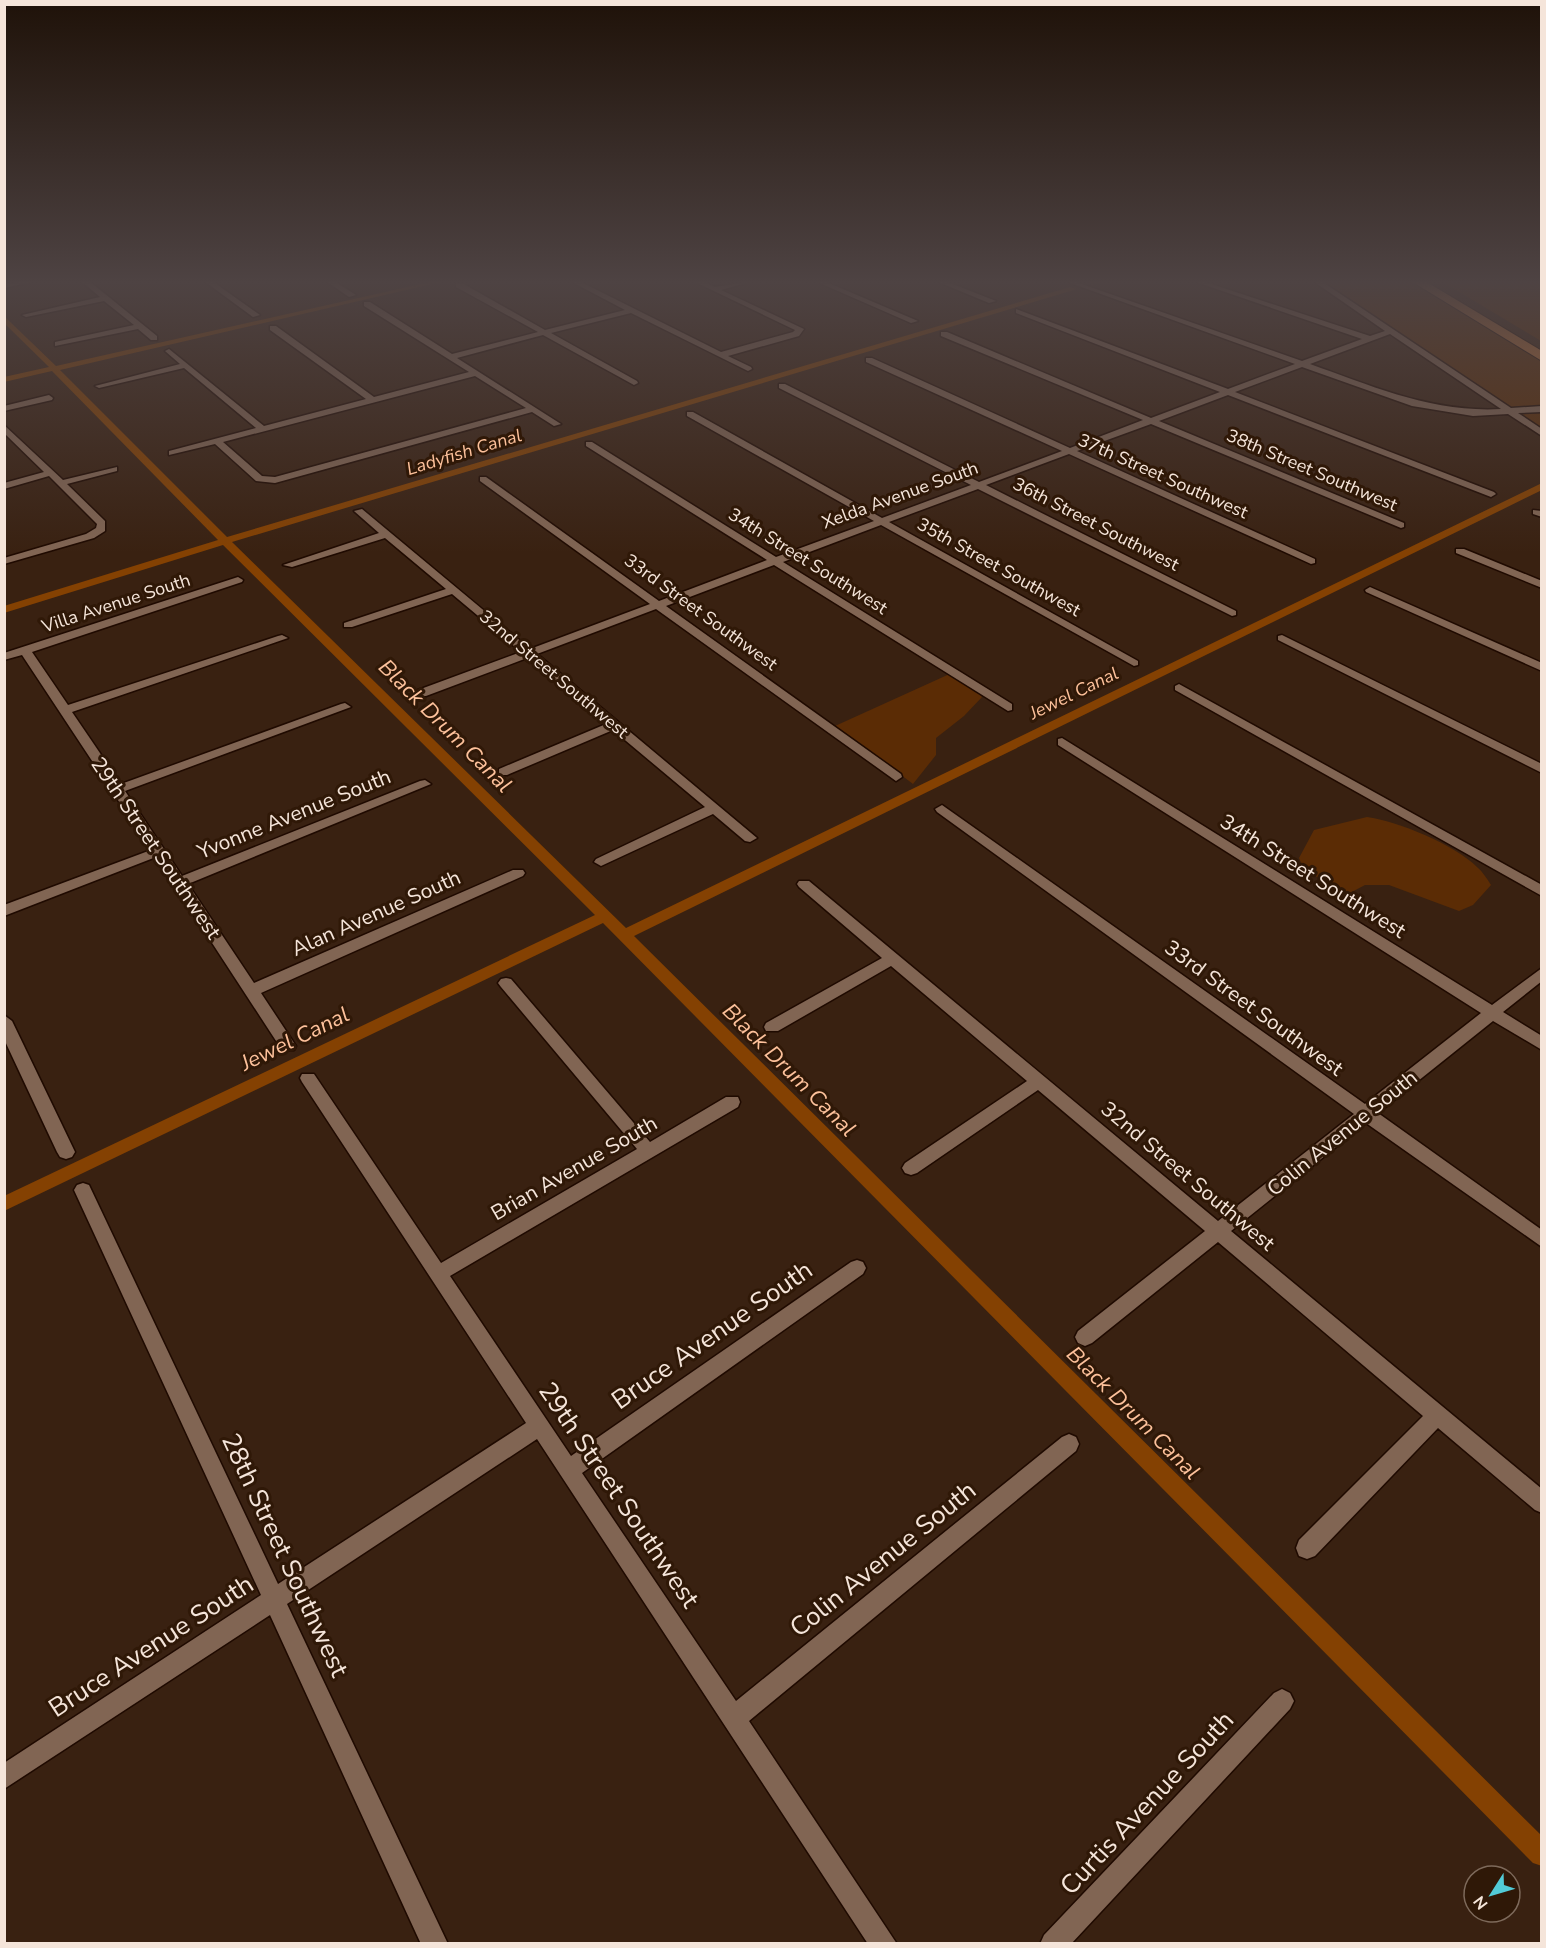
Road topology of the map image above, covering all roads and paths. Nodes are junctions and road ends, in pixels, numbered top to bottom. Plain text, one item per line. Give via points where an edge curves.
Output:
1 (157, 372) edge
2 (194, 372) edge
3 (334, 372) edge
4 (614, 372) edge
5 (895, 372) edge
6 (1035, 372) edge
7 (1176, 372) edge
8 (1283, 372) edge
9 (1322, 372) edge
10 (1451, 372) edge
11 (476, 373) joint
12 (634, 383) dead end
13 (99, 386) dead end
14 (782, 386) dead end
15 (1228, 392) junction
16 (49, 398) dead end
17 (373, 400) junction
18 (4, 409) edge
19 (532, 409) junction
20 (1542, 409) edge
21 (1510, 412) junction
22 (690, 414) dead end
23 (1152, 421) junction
24 (557, 424) dead end
25 (4, 428) edge
26 (262, 429) junction
27 (1542, 433) edge
28 (216, 441) junction
29 (589, 444) dead end
30 (1069, 451) junction
31 (172, 453) dead end
32 (114, 469) dead end
33 (50, 473) junction
34 (483, 479) dead end
35 (61, 483) junction
36 (979, 485) junction
37 (4, 486) edge
38 (1491, 494) dead end
39 (359, 511) dead end
40 (881, 521) junction
41 (1401, 525) dead end
42 (387, 534) junction
43 (1460, 551) dead end
44 (4, 561) edge
45 (774, 561) junction
46 (1311, 561) dead end
47 (288, 565) dead end
48 (238, 580) dead end
49 (1542, 585) edge
50 (453, 590) junction
51 (1370, 590) dead end
52 (657, 605) junction
53 (1232, 613) dead end
54 (348, 626) dead end
55 (282, 638) dead end
56 (1282, 638) dead end
57 (25, 651) junction
58 (529, 653) junction
59 (4, 657) edge
60 (1134, 663) dead end
61 (1542, 668) edge
62 (1179, 688) dead end
63 (422, 693) dead end
64 (345, 707) dead end
65 (1008, 707) dead end
66 (65, 710) junction
67 (615, 725) junction
68 (1062, 742) dead end
69 (1542, 769) edge
70 (503, 772) dead end
71 (896, 777) dead end
72 (425, 784) dead end
73 (117, 790) junction
74 (715, 808) junction
75 (942, 809) dead end
76 (750, 838) dead end
77 (157, 852) junction
78 (601, 862) dead end
79 (518, 873) dead end
80 (179, 882) junction
81 (804, 884) dead end
82 (1542, 891) edge
83 (4, 911) edge
84 (893, 958) junction
85 (1542, 973) edge
86 (506, 983) dead end
87 (251, 991) junction
88 (1492, 1012) junction
89 (4, 1021) edge
90 (772, 1027) dead end
91 (1542, 1044) edge
92 (288, 1046) dead end
93 (308, 1078) dead end
94 (1039, 1081) junction
95 (732, 1102) dead end
96 (1365, 1114) junction
97 (648, 1151) junction
98 (66, 1152) dead end
99 (911, 1168) dead end
100 (83, 1190) dead end
101 (1217, 1230) junction
102 (1542, 1240) edge
103 (857, 1268) dead end
104 (440, 1273) junction
105 (1086, 1337) dead end
106 (1437, 1416) junction
107 (540, 1425) junction
108 (1069, 1444) dead end
109 (570, 1469) junction
110 (1542, 1503) edge
111 (1307, 1548) dead end
112 (274, 1600) junction
113 (1282, 1701) dead end
114 (734, 1718) junction
115 (4, 1777) edge
116 (435, 1944) edge
117 (884, 1944) edge
118 (1053, 1944) edge

1 - 13 street
2 - 26 street
3 - 17 street
4 - 12 street
5 - 30 street, 37th Street Southwest
6 - 23 street, 38th Street Southwest
7 - 15 street
8 - 15 street, Xelda Avenue South
9 - 21 street via 1422,406 1473,413
10 - 21 street
11 - 17 street
11 - 19 street
14 - 36 street, 36th Street Southwest
15 - 23 street, Xelda Avenue South
15 - 38 street
16 - 18 street
17 - 26 street
19 - 24 street
19 - 28 street via 275,480 259,478
20 - 21 street
21 - 27 street
22 - 40 street, 35th Street Southwest
23 - 30 street, Xelda Avenue South
23 - 41 street, 38th Street Southwest
25 - 33 street
26 - 28 street
28 - 31 street
29 - 45 street, 34th Street Southwest
30 - 36 street, Xelda Avenue South
30 - 46 street, 37th Street Southwest
32 - 35 street
33 - 35 street
33 - 37 street
34 - 52 street, 33rd Street Southwest
35 - 44 street via 102,523 101,529 90,536
36 - 40 street, Xelda Avenue South
36 - 53 street, 36th Street Southwest
39 - 42 street, 32nd Street Southwest
40 - 45 street, Xelda Avenue South
40 - 60 street, 35th Street Southwest
42 - 47 street
42 - 50 street, 32nd Street Southwest
43 - 49 street
45 - 52 street, Xelda Avenue South
45 - 65 street, 34th Street Southwest
48 - 57 street, Villa Avenue South
50 - 54 street
50 - 58 street, 32nd Street Southwest
51 - 61 street
52 - 58 street, Xelda Avenue South
52 - 71 street, 33rd Street Southwest
55 - 66 street
56 - 69 street
57 - 59 street, Villa Avenue South
57 - 66 street, 29th Street Southwest
58 - 63 street, Xelda Avenue South
58 - 67 street, 32nd Street Southwest
62 - 82 street
64 - 73 street
66 - 73 street, 29th Street Southwest
67 - 70 street
67 - 74 street, 32nd Street Southwest
68 - 88 street, 34th Street Southwest
72 - 80 street, Yvonne Avenue South
73 - 77 street, 29th Street Southwest
74 - 76 street, 32nd Street Southwest
74 - 78 street
75 - 96 street, 33rd Street Southwest
77 - 80 street, 29th Street Southwest
77 - 83 street
79 - 87 street, Alan Avenue South
80 - 87 street, 29th Street Southwest
81 - 84 street, 32nd Street Southwest
84 - 90 street
84 - 94 street, 32nd Street Southwest
85 - 88 street, Colin Avenue South
86 - 97 street
87 - 92 street, 29th Street Southwest
88 - 91 street, 34th Street Southwest
88 - 96 street, Colin Avenue South
89 - 98 street
93 - 104 street, 29th Street Southwest
94 - 99 street
94 - 101 street, 32nd Street Southwest
95 - 97 street, Brian Avenue South
96 - 101 street, Colin Avenue South
96 - 102 street, 33rd Street Southwest
97 - 104 street, Brian Avenue South
100 - 112 street, 28th Street Southwest
101 - 105 street, Colin Avenue South
101 - 106 street, 32nd Street Southwest
103 - 109 street, Bruce Avenue South
104 - 107 street, 29th Street Southwest
106 - 110 street, 32nd Street Southwest
106 - 111 street
107 - 109 street, 29th Street Southwest
107 - 112 street, Bruce Avenue South
108 - 114 street, Colin Avenue South
109 - 114 street, 29th Street Southwest
112 - 115 street, Bruce Avenue South
112 - 116 street, 28th Street Southwest
113 - 118 street, Curtis Avenue South
114 - 117 street, 29th Street Southwest

